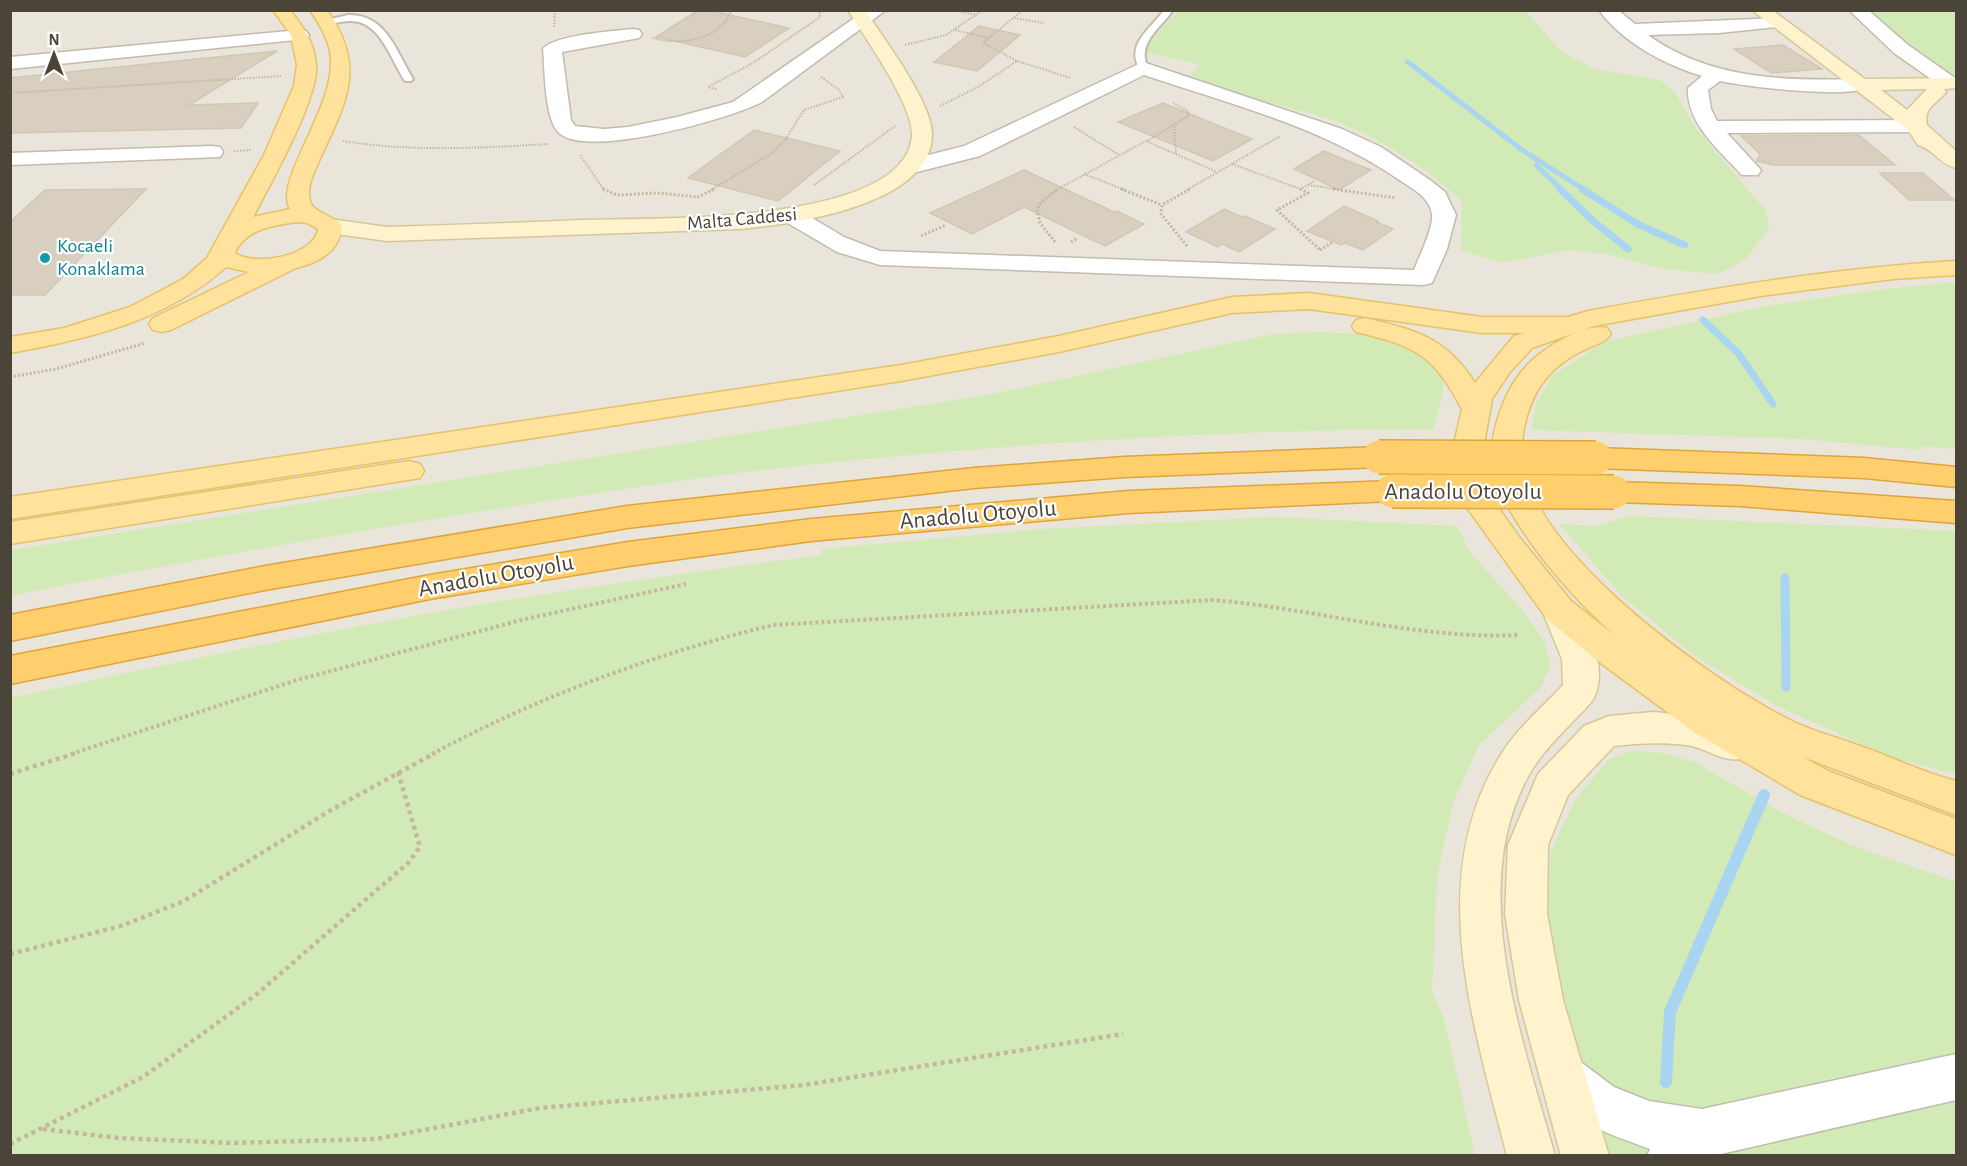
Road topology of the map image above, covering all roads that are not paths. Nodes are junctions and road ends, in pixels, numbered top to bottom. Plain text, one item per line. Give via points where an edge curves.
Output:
1 (281, 10) edge
2 (1169, 10) edge
3 (1607, 10) edge
4 (1760, 10) edge
5 (1857, 10) edge
6 (866, 14) edge
7 (322, 16) edge
8 (1776, 22) junction
9 (1630, 30) junction
10 (633, 34) road end
11 (300, 35) junction
12 (10, 63) edge
13 (1143, 68) junction
14 (1715, 75) junction
15 (408, 79) dead end
16 (1860, 84) junction
17 (1949, 87) edge
18 (1879, 98) junction
19 (1916, 126) junction
20 (1712, 127) junction
21 (212, 152) dead end
22 (1956, 162) edge
23 (909, 167) junction
24 (14, 169) edge
25 (1750, 170) dead end
26 (1956, 180) edge
27 (794, 217) junction
28 (321, 221) junction
29 (387, 234) junction
30 (225, 245) junction
31 (318, 250) junction
32 (287, 263) junction
33 (1956, 268) edge
34 (1678, 303) junction
35 (1571, 325) junction
36 (10, 345) edge
37 (10, 366) edge
38 (1476, 409) junction
39 (1956, 477) edge
40 (10, 508) edge
41 (1956, 512) edge
42 (10, 533) edge
43 (1560, 610) junction
44 (10, 628) edge
45 (10, 670) edge
46 (1772, 759) junction
47 (1956, 798) edge
48 (1956, 837) edge
49 (1562, 1076) junction
50 (1956, 1077) edge
51 (1687, 1144) edge
52 (1531, 1155) edge
53 (1585, 1155) edge

1 - 11 main road
2 - 13 lane via 1139,46 1137,54
3 - 9 street
4 - 8 main road
5 - 17 street
6 - 10 street via 755,98 728,110 632,132 575,134 563,126 551,51 567,44
6 - 23 main road via 880,49 917,115 922,135
7 - 15 lane via 369,21 377,27
7 - 28 main road via 336,39 342,75 336,101 299,182 298,203
8 - 9 street via 1687,30
8 - 16 main road
9 - 14 street via 1661,52
11 - 12 street
11 - 30 main road via 306,75 300,102
13 - 23 street via 972,151
13 - 27 street via 1335,133 1373,152 1422,185 1442,205 1443,224 1423,278 880,258 832,241
14 - 16 street via 1778,84
14 - 20 street via 1696,94
16 - 17 main road
16 - 18 main road
17 - 18 main road
17 - 19 main road via 1920,105 1914,114
18 - 19 main road
19 - 20 street
19 - 22 main road
19 - 26 main road
20 - 25 street
21 - 24 street via 42,158
23 - 27 main road, Malta Caddesi via 866,195
27 - 29 main road, Malta Caddesi
28 - 29 main road, Malta Caddesi
28 - 30 main road via 288,216 262,221 233,236
28 - 31 main road via 331,233
29 - 31 main road, Malta Caddesi
30 - 32 main road via 228,260 238,265 269,267
30 - 36 main road via 210,269 172,297 103,325
31 - 32 main road
32 - 37 main road via 144,332 69,355
33 - 34 main road via 1761,288
34 - 35 main road
34 - 47 main road via 1566,349 1540,364 1518,398 1508,431 1510,475 1542,536 1594,596 1652,650 1767,726
35 - 38 main road via 1523,342 1500,367 1478,399
35 - 40 main road via 1482,325 1344,303 1232,305 1049,346 901,373
38 - 42 main road via 1450,364 1416,340 1363,325 1286,320 1218,330 1025,374 898,396
38 - 43 main road via 1468,468 1478,502
39 - 44 highway, Anadolu Otoyolu, bridge via 1853,467 1596,458 1379,457 1124,467 974,478 649,514 265,578
41 - 45 highway, Anadolu Otoyolu, bridge via 1740,496 1614,492 1392,491 1129,502 811,530 628,554 430,587
43 - 46 main road via 1707,721
43 - 52 main road via 1582,661 1580,690 1516,763 1499,794 1487,831 1480,886 1487,970
46 - 48 main road via 1814,783
46 - 49 main road via 1689,730 1631,727 1597,737 1552,786 1528,845 1526,914 1540,1000
49 - 51 street via 1598,1104
49 - 53 main road
50 - 51 street

